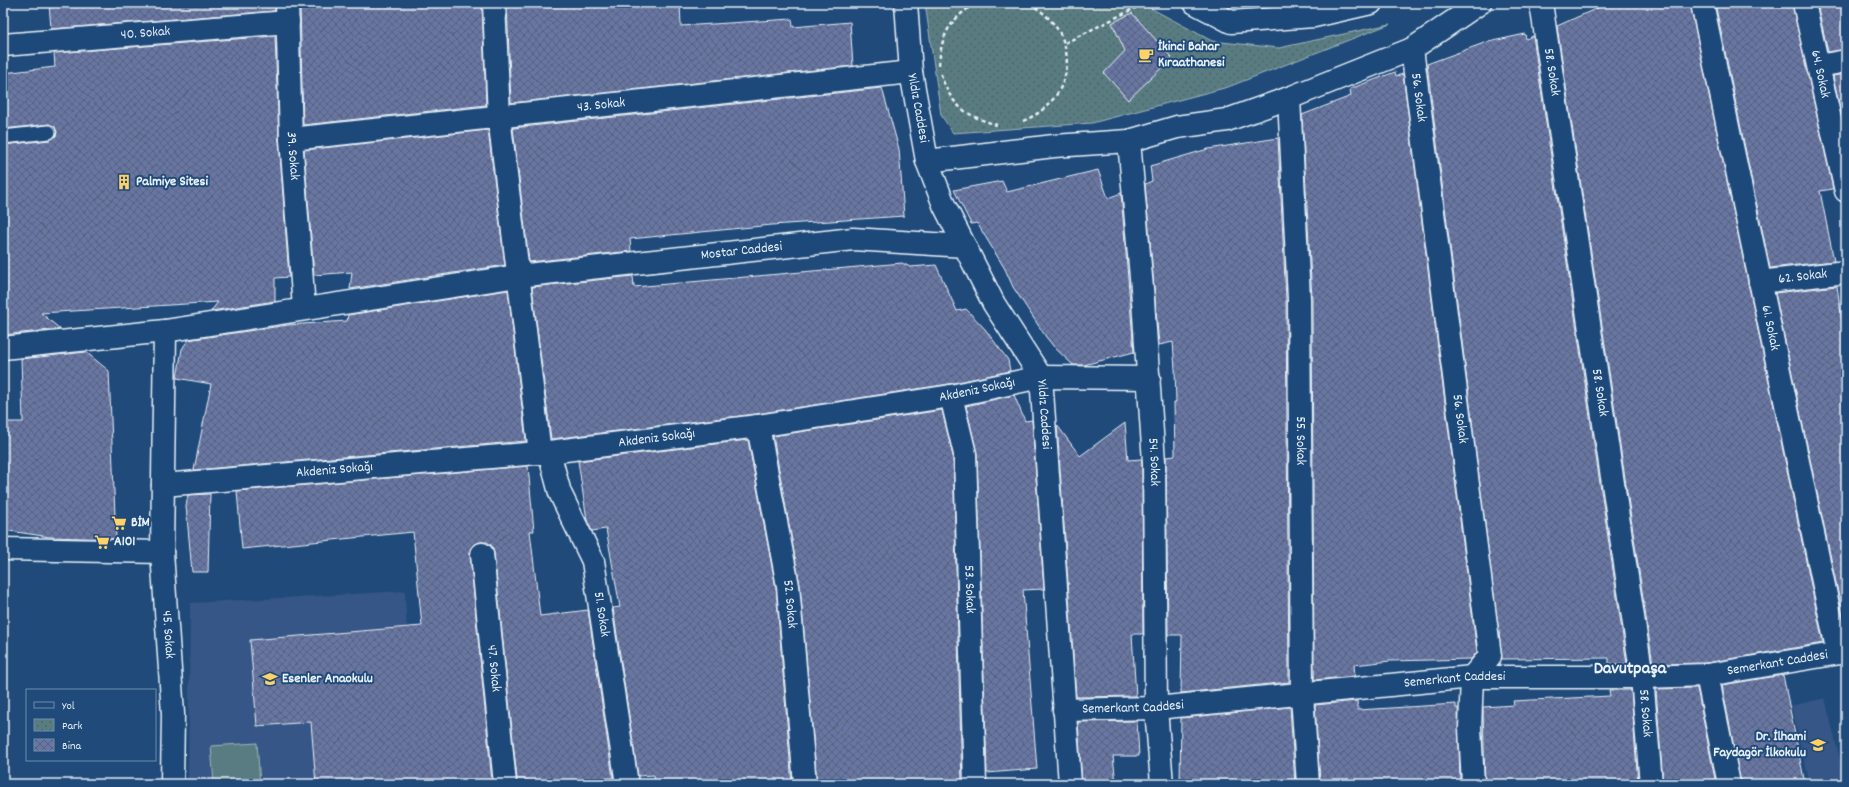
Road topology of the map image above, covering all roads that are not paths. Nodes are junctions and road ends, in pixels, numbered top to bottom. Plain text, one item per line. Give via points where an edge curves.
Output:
1 (494, 3) edge
2 (906, 3) edge
3 (1195, 3) edge
4 (1372, 3) edge
5 (1480, 3) edge
6 (1541, 3) edge
7 (1702, 3) edge
8 (1804, 3) edge
9 (287, 13) edge
10 (3, 45) edge
11 (1412, 49) junction
12 (1846, 61) edge
13 (1819, 66) junction
14 (911, 72) junction
15 (1289, 98) junction
16 (499, 117) junction
17 (49, 132) dead end
18 (3, 137) edge
19 (291, 139) junction
20 (1129, 141) junction
21 (927, 161) junction
22 (1846, 191) edge
23 (965, 246) junction
24 (1846, 272) edge
25 (518, 276) junction
26 (1760, 282) junction
27 (304, 308) junction
28 (165, 331) junction
29 (3, 348) edge
30 (1041, 377) junction
31 (1149, 378) junction
32 (951, 396) junction
33 (758, 426) junction
34 (545, 452) junction
35 (163, 485) junction
36 (3, 549) edge
37 (162, 552) junction
38 (482, 554) dead end
39 (1842, 653) edge
40 (1707, 675) junction
41 (1472, 677) junction
42 (1642, 677) junction
43 (1302, 695) junction
44 (1156, 708) junction
45 (1064, 710) junction
46 (172, 784) edge
47 (505, 784) edge
48 (627, 784) edge
49 (805, 784) edge
50 (975, 784) edge
51 (1064, 784) edge
52 (1070, 784) edge
53 (1162, 784) edge
54 (1308, 784) edge
55 (1473, 784) edge
56 (1651, 784) edge
57 (1729, 784) edge

1 - 16 street, 51. Sokak
2 - 14 street, Yıldız Caddesi
3 - 4 street via 1231,22 1314,16
5 - 11 street
6 - 42 street, 58. Sokak
7 - 26 street, 61. Sokak
8 - 13 street, 64. Sokak
9 - 10 street, 40. Sokak
9 - 19 street, 39. Sokak
11 - 15 street
11 - 41 street, 56. Sokak via 1490,656
12 - 13 street
13 - 22 street, 64. Sokak
14 - 16 street, 43. Sokak
14 - 21 street, Yıldız Caddesi
15 - 20 street via 1227,120 1177,127
15 - 43 street, 55. Sokak via 1299,299
16 - 19 street, 43. Sokak
16 - 25 street, 51. Sokak
17 - 18 lane
19 - 27 street, 39. Sokak
20 - 21 street via 1054,146
20 - 31 street, 54. Sokak
21 - 23 street, Yıldız Caddesi via 944,205
23 - 25 street, Mostar Caddesi via 853,240
23 - 30 street, Yıldız Caddesi via 994,304
24 - 26 street, 62. Sokak
25 - 27 street, Mostar Caddesi
25 - 34 street, 51. Sokak
26 - 39 street, 61. Sokak
27 - 28 street, Mostar Caddesi
28 - 29 street, Mostar Caddesi
28 - 35 street, 45. Sokak
30 - 31 street, Akdeniz Sokağı
30 - 32 street, Akdeniz Sokağı
30 - 45 street, Yıldız Caddesi
31 - 44 street, 54. Sokak via 1154,462
32 - 33 street, Akdeniz Sokağı
32 - 50 street, 53. Sokak via 965,454
33 - 34 street, Akdeniz Sokağı
33 - 49 street, 52. Sokak via 788,586
34 - 35 street, Akdeniz Sokağı
34 - 48 street, 51. Sokak via 560,492 593,561
35 - 37 street, 45. Sokak
36 - 37 street
37 - 46 street, 45. Sokak via 173,714
38 - 47 street, 47. Sokak
39 - 40 street, Semerkant Caddesi
40 - 42 street, Semerkant Caddesi
40 - 57 street
41 - 42 street, Semerkant Caddesi
41 - 43 street, Semerkant Caddesi
41 - 55 street via 1470,728
42 - 56 street, 58. Sokak
43 - 44 street, Semerkant Caddesi
43 - 54 street, 55. Sokak
44 - 45 street, Semerkant Caddesi
44 - 53 street, 54. Sokak
45 - 52 street, Yıldız Caddesi
51 - 52 street

